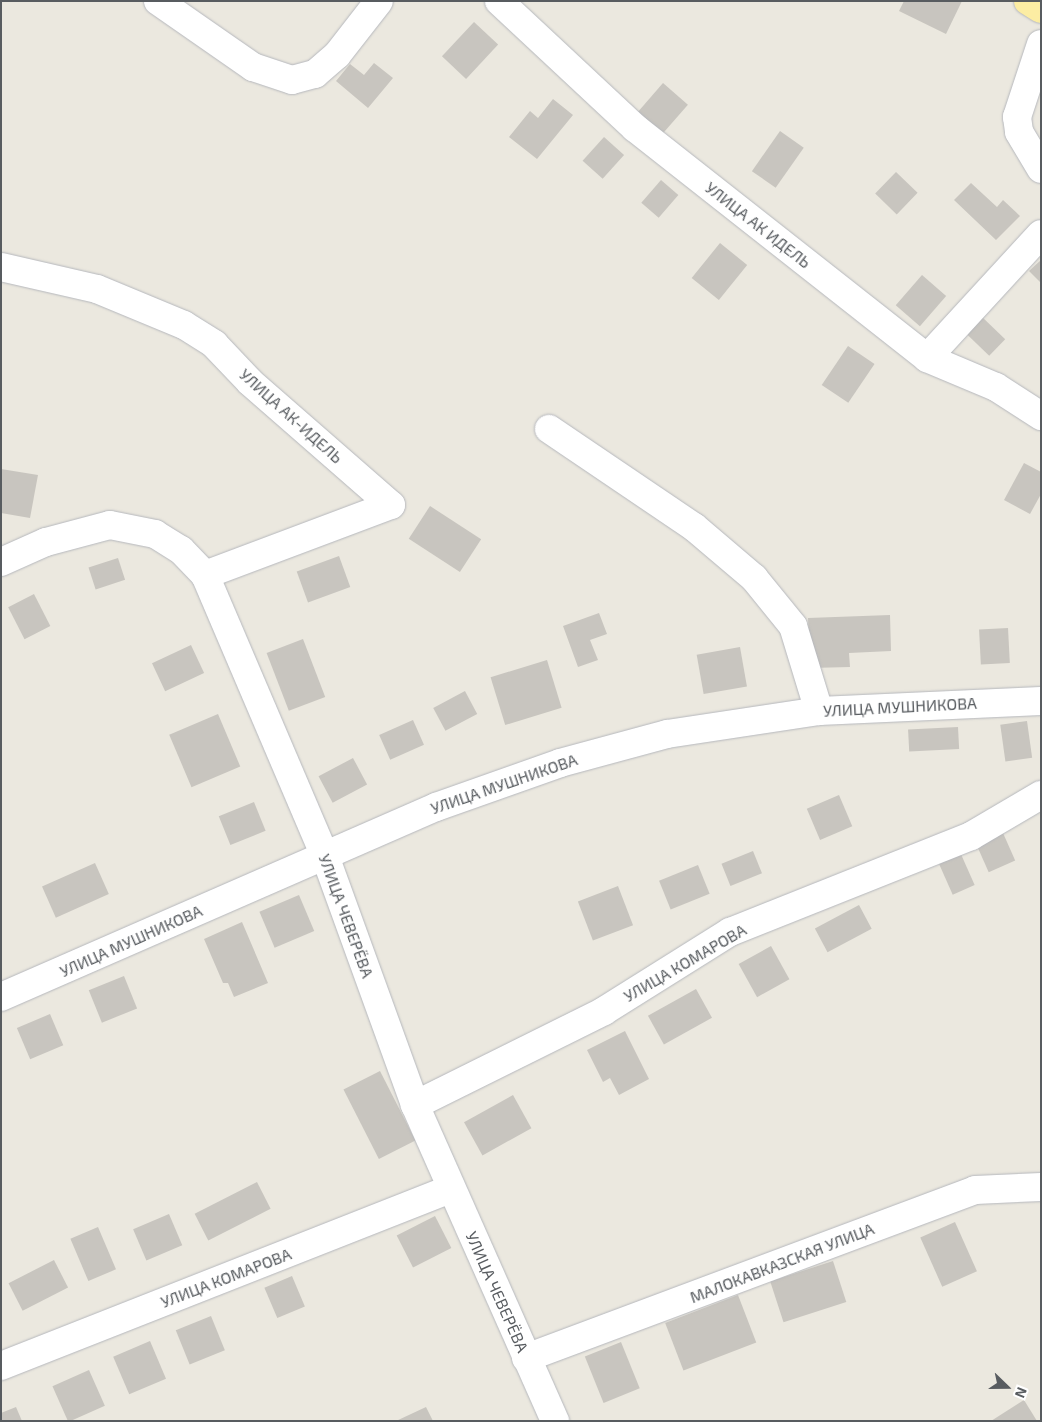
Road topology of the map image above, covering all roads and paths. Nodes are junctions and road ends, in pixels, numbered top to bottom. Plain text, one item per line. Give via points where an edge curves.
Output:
1 (158, 1) edge
2 (379, 1) edge
3 (499, 1) edge
4 (1028, 1) edge
5 (1041, 8) edge
6 (1041, 44) edge
7 (1041, 169) edge
8 (1041, 234) edge
9 (1, 267) edge
10 (927, 358) junction
11 (1041, 416) edge
12 (549, 429) dead end
13 (1, 562) edge
14 (205, 575) junction
15 (1041, 701) edge
16 (819, 711) junction
17 (1041, 795) edge
18 (324, 856) junction
19 (1, 997) edge
20 (415, 1105) junction
21 (1041, 1187) edge
22 (451, 1190) junction
23 (526, 1358) junction
24 (1, 1366) edge
25 (554, 1421) edge

1 - 2 street via 232,55 274,77 292,80 315,74 337,55
3 - 10 street, УЛИЦА АК ИДЕЛЬ via 635,128
4 - 5 main road
6 - 7 street via 1017,117 1019,132
8 - 10 street
9 - 14 street, УЛИЦА АК-ИДЕЛЬ via 97,289 184,325 214,344 250,382 392,505
10 - 11 street, УЛИЦА АК ИДЕЛЬ via 996,387
12 - 16 street via 694,527 754,578 792,626
13 - 14 street, УЛИЦА ЧЕВЕРЁВА via 46,542 110,525 155,534 182,550
14 - 18 street, УЛИЦА ЧЕВЕРЁВА
15 - 16 street, УЛИЦА МУШНИКОВА
16 - 18 street, УЛИЦА МУШНИКОВА via 667,734 560,763 436,807
17 - 20 street, УЛИЦА КОМАРОВА via 971,836 730,932 604,1011
18 - 19 street, УЛИЦА МУШНИКОВА
18 - 20 street, УЛИЦА ЧЕВЕРЁВА
20 - 22 street, УЛИЦА ЧЕВЕРЁВА
21 - 23 street, МАЛОКАВКАЗСКАЯ УЛИЦА via 975,1190
22 - 23 street, УЛИЦА ЧЕВЕРЁВА
22 - 24 street, УЛИЦА КОМАРОВА
23 - 25 street, УЛИЦА ЧЕВЕРЁВА

